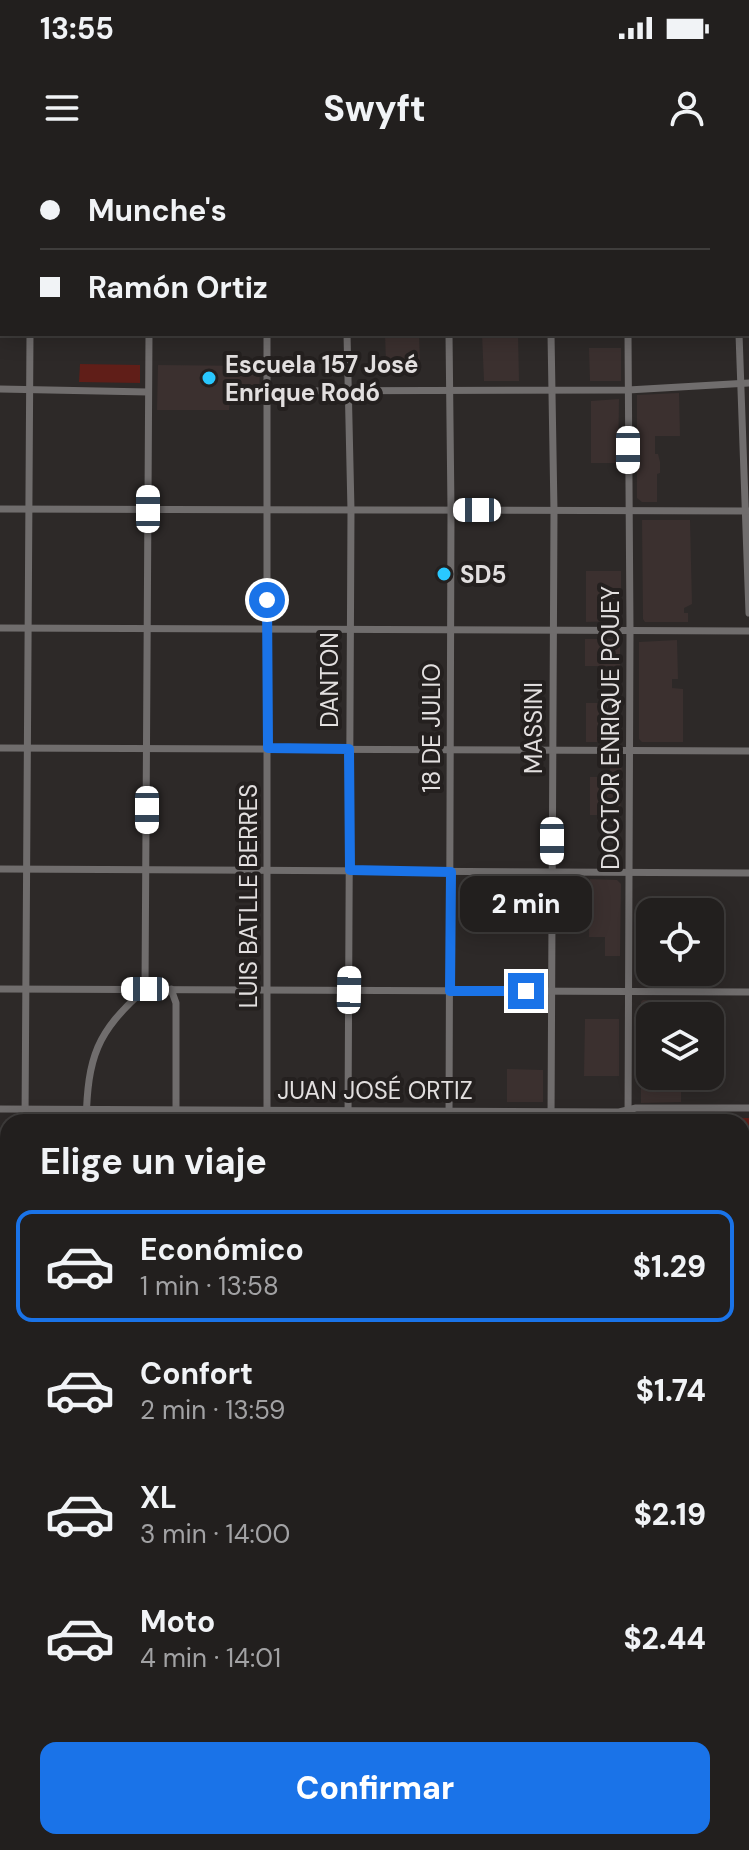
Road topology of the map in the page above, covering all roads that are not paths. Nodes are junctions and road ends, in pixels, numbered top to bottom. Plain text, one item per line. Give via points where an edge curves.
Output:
1 (30, 336) edge
2 (149, 336) edge
3 (267, 336) edge
4 (347, 336) edge
5 (449, 336) edge
6 (551, 336) edge
7 (628, 336) edge
8 (739, 336) edge
9 (744, 383) edge
10 (0, 389) edge
11 (29, 389) junction
12 (628, 390) junction
13 (267, 391) junction
14 (451, 391) junction
15 (553, 391) junction
16 (148, 392) junction
17 (349, 392) junction
18 (0, 509) edge
19 (30, 509) junction
20 (148, 509) junction
21 (267, 509) junction
22 (351, 510) junction
23 (451, 510) junction
24 (628, 510) junction
25 (554, 511) junction
26 (747, 511) edge
27 (749, 613) edge
28 (0, 628) edge
29 (29, 628) junction
30 (148, 628) junction
31 (350, 629) junction
32 (451, 629) junction
33 (268, 630) junction
34 (552, 630) junction
35 (630, 631) junction
36 (749, 631) edge
37 (0, 748) edge
38 (28, 748) junction
39 (268, 748) junction
40 (147, 749) junction
41 (349, 749) junction
42 (450, 749) junction
43 (630, 750) junction
44 (553, 751) junction
45 (749, 751) edge
46 (0, 869) edge
47 (28, 869) junction
48 (268, 869) junction
49 (147, 870) junction
50 (350, 870) junction
51 (451, 872) junction
52 (552, 872) junction
53 (630, 872) junction
54 (749, 873) edge
55 (0, 989) edge
56 (27, 989) junction
57 (145, 989) junction
58 (171, 989) junction
59 (268, 989) junction
60 (349, 990) junction
61 (450, 991) junction
62 (552, 991) junction
63 (628, 991) junction
64 (749, 992) edge
65 (749, 1108) edge
66 (0, 1109) edge
67 (25, 1109) junction
68 (86, 1109) junction
69 (349, 1109) junction
70 (177, 1110) junction
71 (267, 1110) junction
72 (449, 1110) junction
73 (628, 1110) junction
74 (551, 1111) junction
75 (25, 1114) edge
76 (86, 1114) edge
77 (177, 1114) edge
78 (267, 1114) edge
79 (349, 1114) edge
80 (449, 1114) edge
81 (628, 1114) edge

1 - 11 street
2 - 16 street
3 - 13 street, LUIS BATLLE BERRES
4 - 17 street, DANTON
5 - 14 street, 18 DE JULIO
6 - 15 street, MASSINI
7 - 12 street, DOCTOR ENRIQUE POUEY
8 - 9 street
9 - 12 street
9 - 26 street
10 - 11 street
11 - 16 street
11 - 19 street
12 - 15 street
12 - 24 street, DOCTOR ENRIQUE POUEY
13 - 17 street
13 - 21 street, LUIS BATLLE BERRES
14 - 15 street
14 - 17 street
14 - 23 street, 18 DE JULIO
15 - 25 street, MASSINI
16 - 20 street
17 - 22 street, DANTON
18 - 19 street
19 - 20 street
19 - 29 street
20 - 21 street
20 - 30 street
21 - 22 street
21 - 33 street, LUIS BATLLE BERRES
22 - 23 street
22 - 31 street, DANTON
23 - 25 street
23 - 32 street, 18 DE JULIO
24 - 25 street
24 - 26 street
24 - 35 street, DOCTOR ENRIQUE POUEY
25 - 34 street, MASSINI
26 - 27 street
28 - 29 street
29 - 30 street
29 - 38 street
30 - 33 street
30 - 40 street
31 - 32 street
31 - 33 street
31 - 41 street, DANTON
32 - 34 street
32 - 42 street, 18 DE JULIO
33 - 39 street, LUIS BATLLE BERRES
34 - 35 street
34 - 44 street, MASSINI
35 - 36 street
35 - 43 street, DOCTOR ENRIQUE POUEY
37 - 38 street
38 - 40 street
38 - 47 street
39 - 40 street
39 - 41 street
39 - 48 street, LUIS BATLLE BERRES
40 - 49 street
41 - 42 street
41 - 50 street, DANTON
42 - 44 street
42 - 51 street, 18 DE JULIO
43 - 44 street
43 - 45 street
43 - 53 street, DOCTOR ENRIQUE POUEY
44 - 52 street, MASSINI
46 - 47 street
47 - 49 street
47 - 56 street
48 - 49 street
48 - 50 street
48 - 59 street, LUIS BATLLE BERRES
49 - 57 street
50 - 51 street
50 - 60 street, DANTON
51 - 52 street
51 - 61 street, 18 DE JULIO
52 - 53 street
52 - 62 street, MASSINI
53 - 54 street
53 - 63 street, DOCTOR ENRIQUE POUEY
55 - 56 street
56 - 57 street
56 - 67 street
57 - 58 street
57 - 68 street via 99,1040
58 - 59 street
58 - 70 street via 176,1003
59 - 60 street
59 - 71 street, LUIS BATLLE BERRES
60 - 61 street
60 - 69 street, DANTON
61 - 62 street
61 - 72 street, 18 DE JULIO
62 - 63 street
62 - 74 street, MASSINI
63 - 64 street
63 - 73 street, DOCTOR ENRIQUE POUEY
65 - 73 street, JUAN JOSÉ ORTIZ
66 - 67 street, JUAN JOSÉ ORTIZ
67 - 68 street, JUAN JOSÉ ORTIZ
67 - 75 street
68 - 70 street, JUAN JOSÉ ORTIZ
68 - 76 street
69 - 71 street, JUAN JOSÉ ORTIZ
69 - 72 street, JUAN JOSÉ ORTIZ
69 - 79 street, DANTON
70 - 71 street, JUAN JOSÉ ORTIZ
70 - 77 street
71 - 78 street, LUIS BATLLE BERRES
72 - 74 street, JUAN JOSÉ ORTIZ
72 - 80 street, 18 DE JULIO
73 - 74 street, JUAN JOSÉ ORTIZ
73 - 81 street, DOCTOR ENRIQUE POUEY

